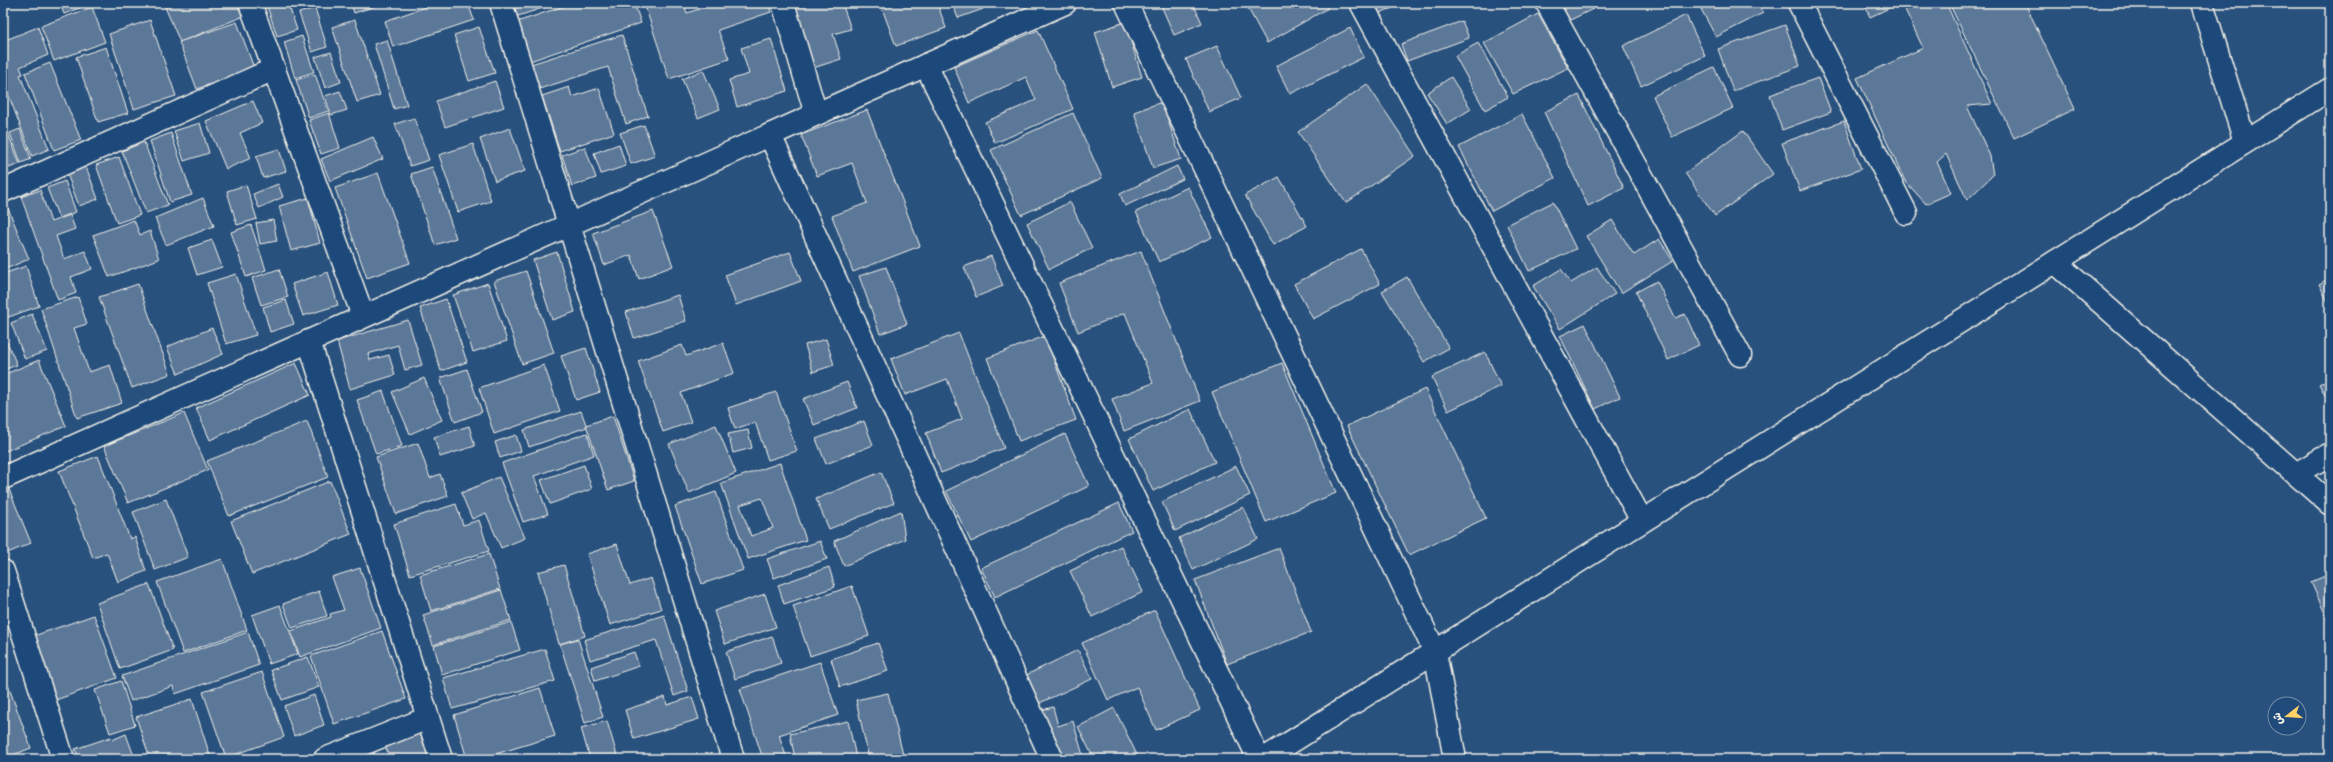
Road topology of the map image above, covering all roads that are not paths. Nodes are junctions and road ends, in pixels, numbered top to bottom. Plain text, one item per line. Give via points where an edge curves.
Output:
1 (250, 3) edge
2 (501, 3) edge
3 (783, 3) edge
4 (1065, 3) edge
5 (1126, 3) edge
6 (1361, 3) edge
7 (1547, 3) edge
8 (1799, 3) edge
9 (2202, 3) edge
10 (926, 65) junction
11 (274, 69) junction
12 (2330, 89) edge
13 (816, 114) junction
14 (770, 135) junction
15 (2245, 142) junction
16 (3, 191) edge
17 (1906, 213) dead end
18 (569, 224) junction
19 (2055, 262) junction
20 (363, 316) junction
21 (309, 341) junction
22 (1740, 355) dead end
23 (2330, 454) edge
24 (2296, 474) junction
25 (3, 478) edge
26 (2330, 504) edge
27 (1642, 521) junction
28 (3, 571) edge
29 (1435, 652) junction
30 (428, 718) junction
31 (63, 759) edge
32 (325, 759) edge
33 (440, 759) edge
34 (733, 759) edge
35 (1052, 759) edge
36 (1259, 759) edge
37 (1264, 759) edge
38 (1454, 759) edge

1 - 11 street
2 - 18 street
3 - 13 street
4 - 10 street
5 - 29 street
6 - 27 street
7 - 22 street
8 - 17 street
9 - 15 street
10 - 13 street
10 - 36 street
11 - 16 street
11 - 20 street
12 - 15 street
13 - 14 street
14 - 18 street
14 - 35 street
15 - 19 street
18 - 20 street
18 - 34 street
19 - 24 street
19 - 27 street
20 - 21 street
21 - 25 street
21 - 30 street
23 - 24 street
24 - 26 street
27 - 29 street
28 - 31 street
29 - 37 street
29 - 38 street
30 - 32 street
30 - 33 street

